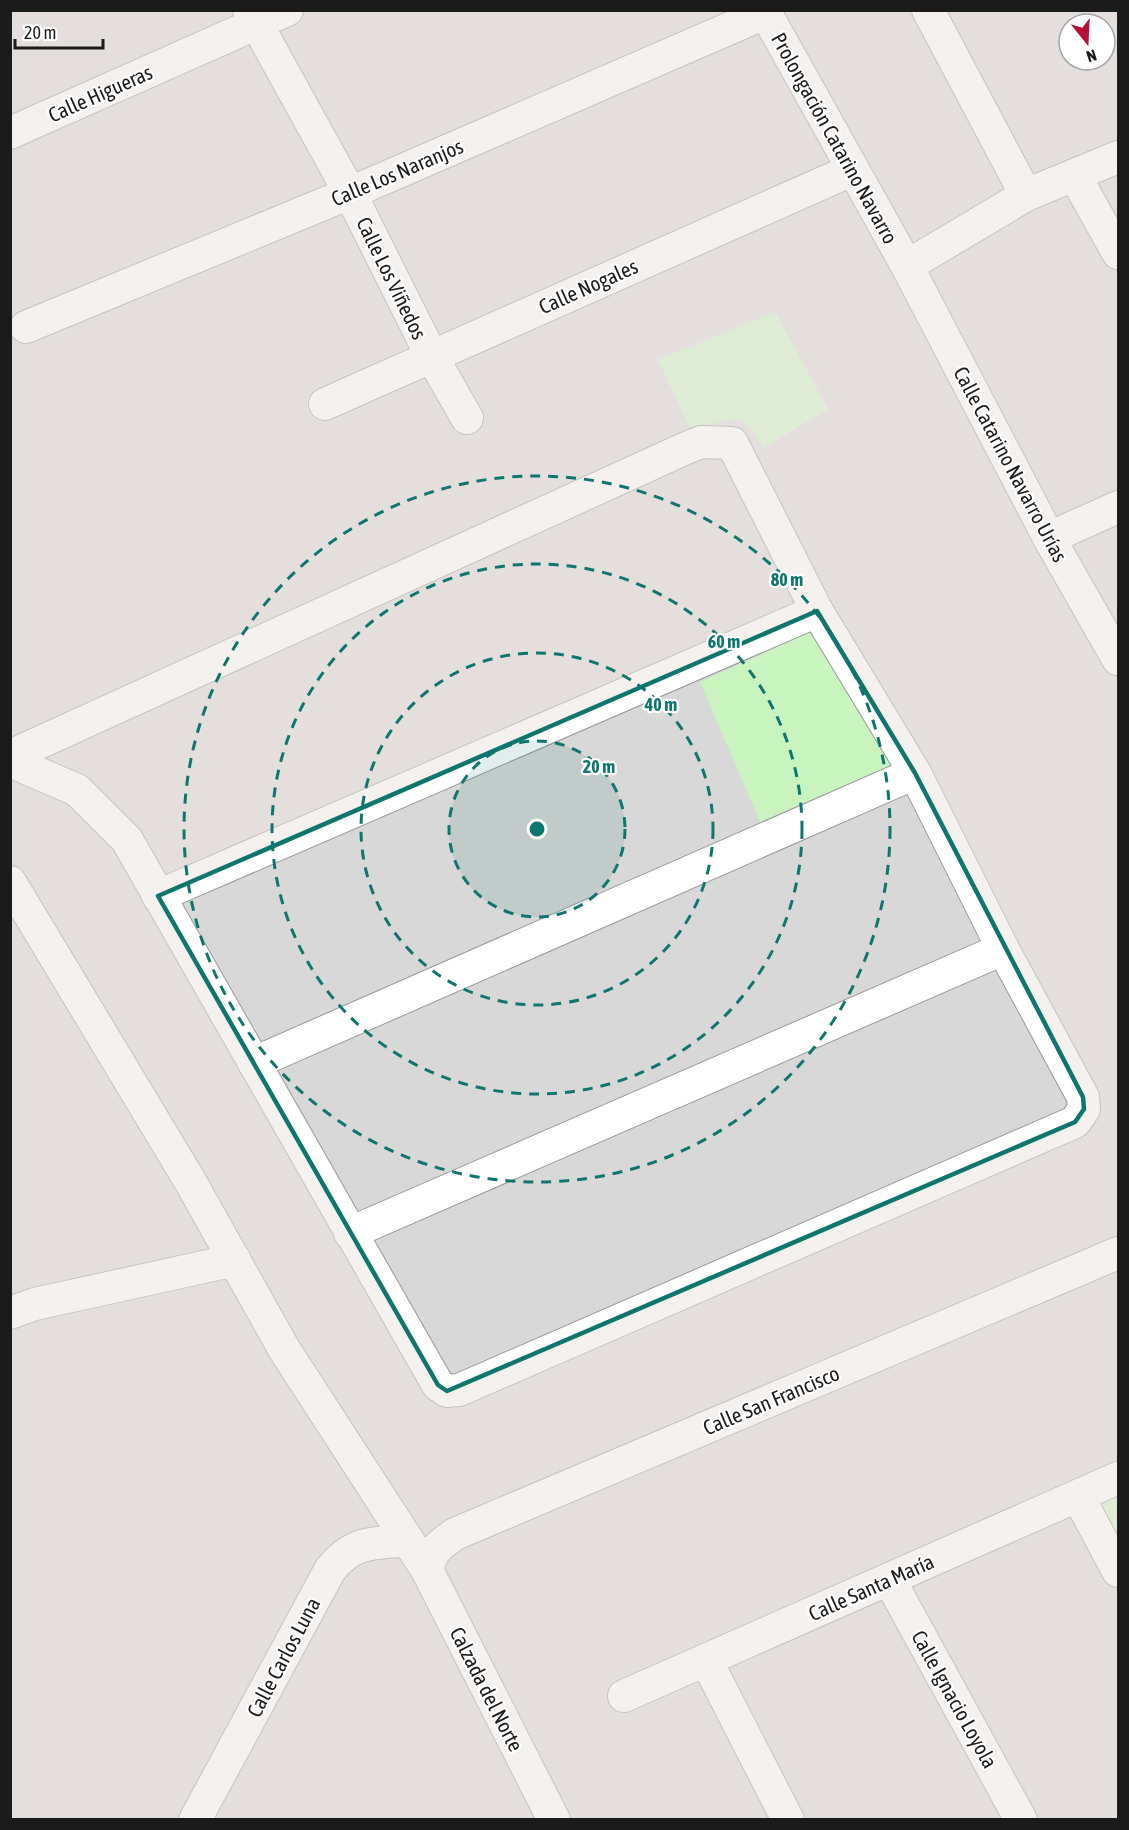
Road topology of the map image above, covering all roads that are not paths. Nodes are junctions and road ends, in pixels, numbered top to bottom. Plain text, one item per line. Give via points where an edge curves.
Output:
1 (288, 10) edge
2 (928, 10) edge
3 (765, 12) edge
4 (253, 17) edge
5 (10, 133) edge
6 (1119, 157) edge
7 (852, 170) junction
8 (1076, 176) junction
9 (350, 193) junction
10 (1026, 195) junction
11 (1119, 253) edge
12 (907, 266) junction
13 (26, 327) dead end
14 (431, 355) junction
15 (325, 404) dead end
16 (467, 418) dead end
17 (1119, 507) edge
18 (1049, 538) junction
19 (817, 611) junction
20 (1119, 659) edge
21 (10, 756) edge
22 (10, 761) edge
23 (915, 773) junction
24 (10, 882) edge
25 (158, 896) junction
26 (1003, 949) junction
27 (254, 1063) junction
28 (350, 1233) junction
29 (1119, 1253) edge
30 (234, 1260) junction
31 (10, 1313) edge
32 (1119, 1478) edge
33 (1078, 1496) junction
34 (421, 1556) junction
35 (1119, 1571) edge
36 (889, 1579) junction
37 (706, 1660) junction
38 (624, 1696) dead end
39 (1010, 1816) edge
40 (195, 1820) edge
41 (554, 1820) edge
42 (788, 1820) edge

1 - 4 street, Calle Higueras
2 - 10 street
3 - 7 street, Prolongación Catarino Navarro
3 - 9 street, Calle Los Naranjos
4 - 5 street, Calle Higueras
4 - 9 street, Calle Los Viñedos
6 - 8 street
7 - 12 street, Prolongación Catarino Navarro
7 - 14 street, Calle Nogales
8 - 10 street
8 - 11 street
9 - 13 street, Calle Los Naranjos
9 - 14 street, Calle Los Viñedos
10 - 12 street
12 - 18 street, Calle Catarino Navarro Urías
14 - 15 street, Calle Nogales
14 - 16 street, Calle Los Viñedos
17 - 18 street
18 - 20 street, Calle Catarino Navarro Urías
19 - 21 street via 732,443 701,442
19 - 23 street
19 - 25 street
22 - 25 street via 77,790 127,840
23 - 26 street
23 - 27 street
24 - 30 street, Calzada del Norte
25 - 27 street
26 - 28 street
26 - 28 street via 1083,1097 1083,1109 1075,1122 1042,1137 459,1390 447,1391 438,1385
27 - 28 street
29 - 34 street, Calle San Francisco via 455,1534
30 - 31 street via 34,1304
30 - 34 street, Calzada del Norte via 284,1349
32 - 33 street, Calle Santa María
33 - 35 street
33 - 36 street, Calle Santa María
34 - 40 street, Calle Carlos Luna via 356,1546 330,1570
34 - 41 street, Calzada del Norte
36 - 37 street, Calle Santa María
36 - 39 street, Calle Ignacio Loyola
37 - 38 street, Calle Santa María
37 - 42 street

